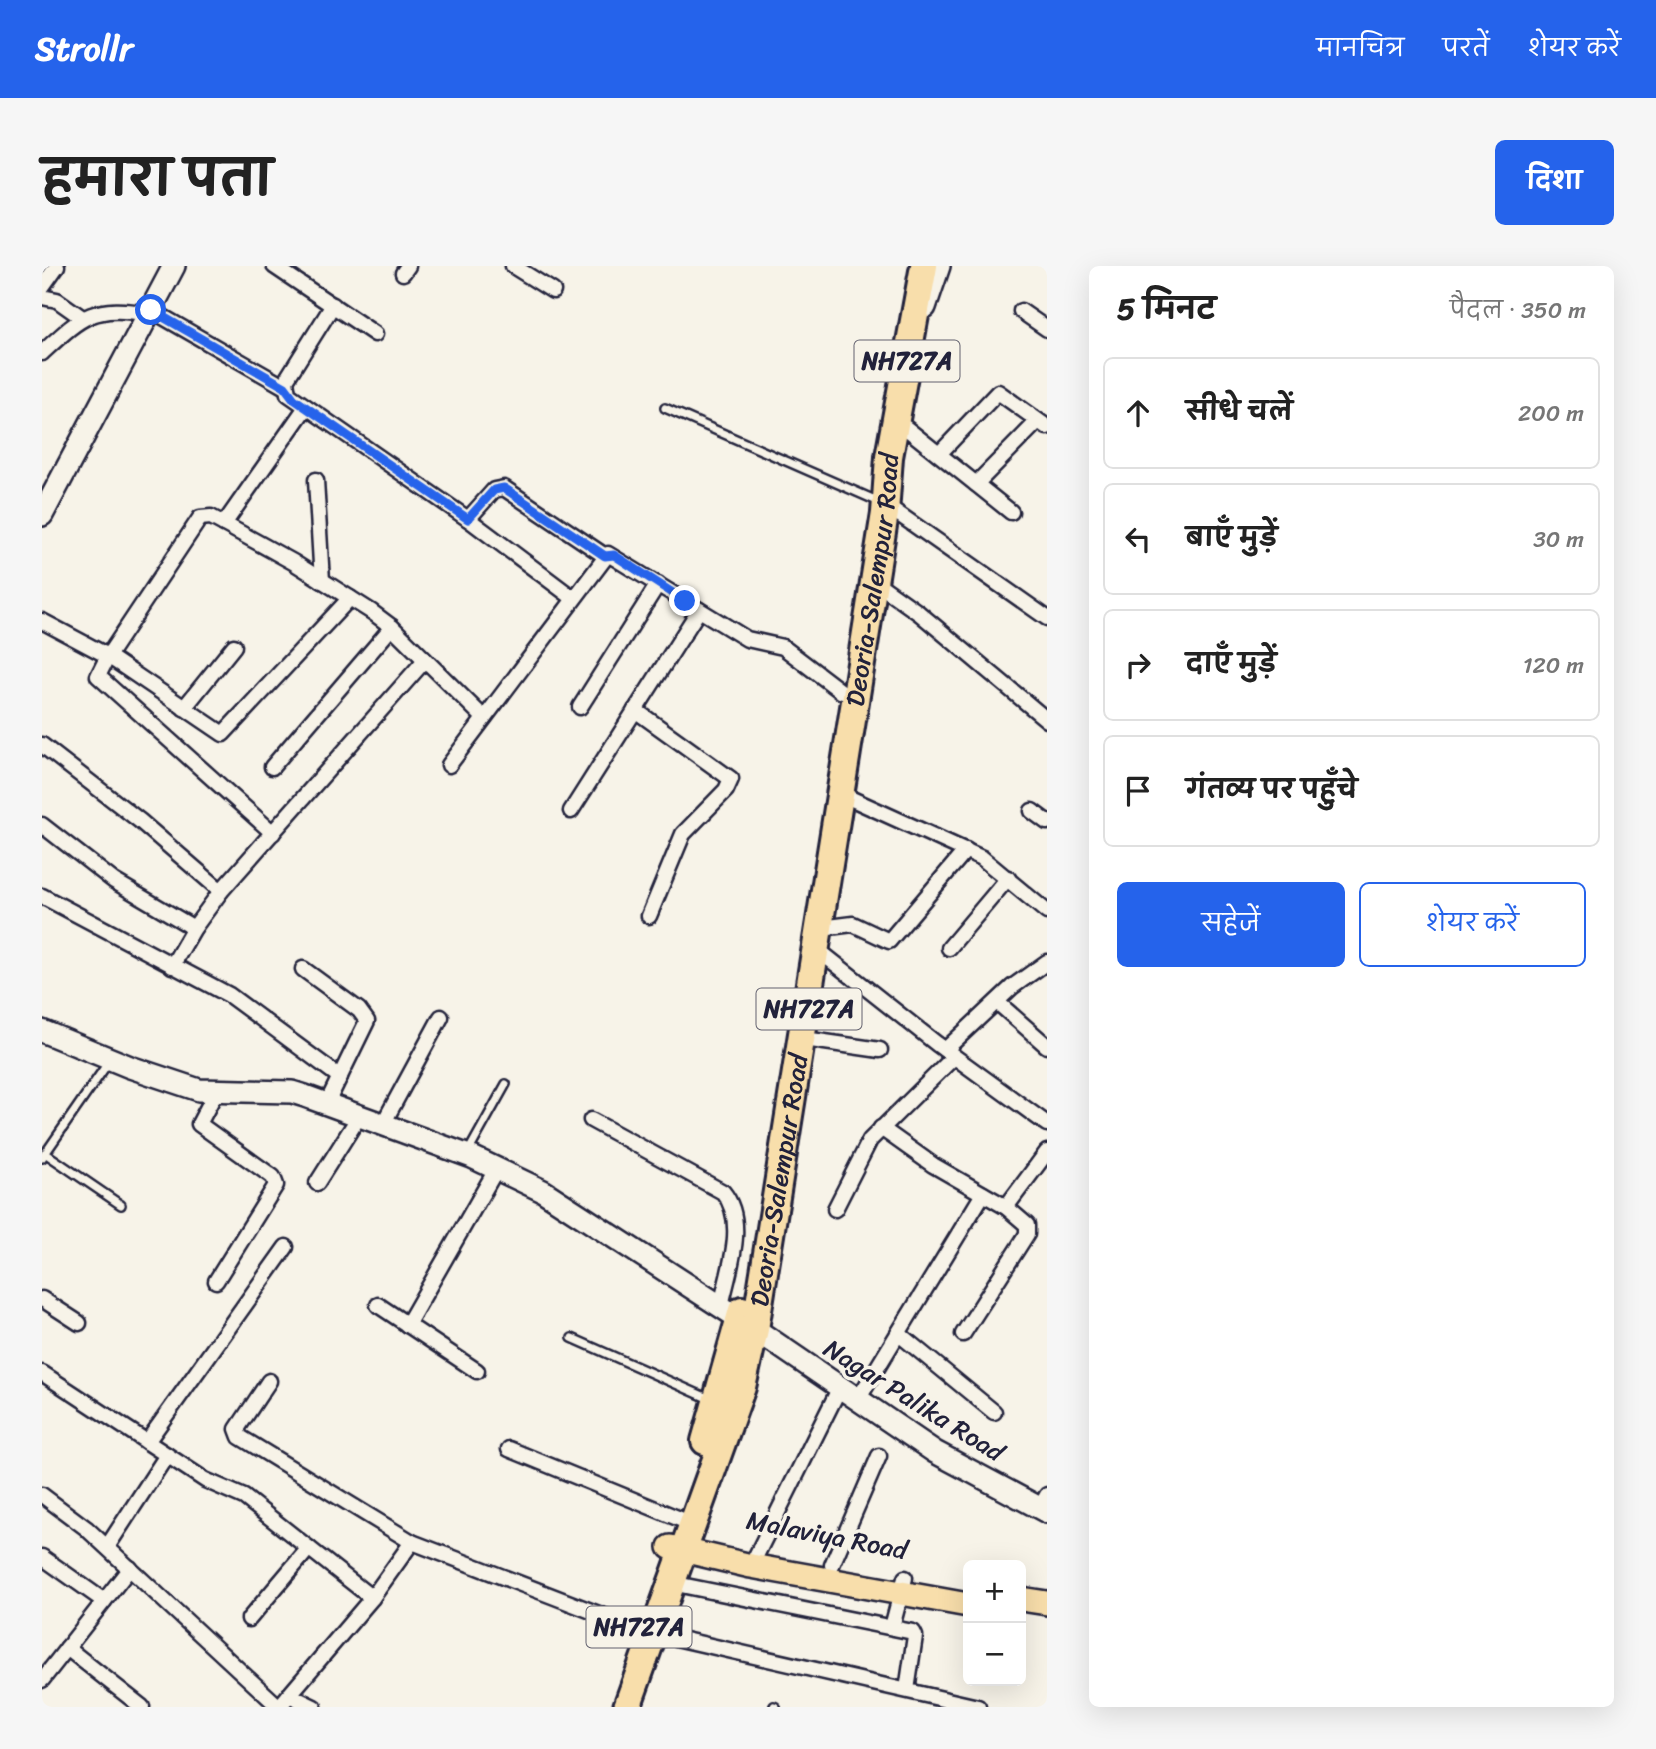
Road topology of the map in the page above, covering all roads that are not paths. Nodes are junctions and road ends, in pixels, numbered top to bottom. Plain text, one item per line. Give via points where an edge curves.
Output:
1 (57, 266) edge
2 (174, 266) edge
3 (274, 266) edge
4 (513, 266) edge
5 (912, 266) edge
6 (924, 266) edge
7 (939, 266) edge
8 (42, 287) edge
9 (553, 291) dead end
10 (42, 297) edge
11 (333, 305) junction
12 (1021, 311) dead end
13 (150, 312) junction
14 (81, 317) junction
15 (1047, 328) edge
16 (913, 330) junction
17 (375, 334) dead end
18 (42, 353) edge
19 (285, 387) junction
20 (306, 407) junction
21 (665, 408) dead end
22 (896, 420) junction
23 (1043, 424) edge
24 (939, 454) junction
25 (316, 480) dead end
26 (976, 484) junction
27 (880, 502) junction
28 (1011, 512) dead end
29 (42, 514) edge
30 (468, 519) junction
31 (225, 524) junction
32 (605, 556) junction
33 (323, 581) junction
34 (874, 581) junction
35 (658, 584) junction
36 (350, 598) junction
37 (573, 598) junction
38 (699, 610) junction
39 (1045, 612) edge
40 (42, 621) edge
41 (392, 627) junction
42 (234, 646) dead end
43 (108, 656) junction
44 (425, 660) junction
45 (842, 692) junction
46 (580, 707) dead end
47 (184, 708) junction
48 (635, 709) junction
49 (484, 718) junction
50 (1047, 720) edge
51 (42, 745) edge
52 (449, 765) dead end
53 (272, 767) dead end
54 (841, 794) junction
55 (571, 811) dead end
56 (1032, 811) dead end
57 (1047, 822) edge
58 (42, 825) edge
59 (272, 833) junction
60 (966, 850) junction
61 (1009, 878) junction
62 (221, 891) junction
63 (42, 896) edge
64 (1047, 912) edge
65 (649, 916) dead end
66 (194, 928) junction
67 (819, 939) junction
68 (949, 948) dead end
69 (1047, 962) edge
70 (173, 966) junction
71 (303, 969) dead end
72 (997, 1002) junction
73 (441, 1017) dead end
74 (42, 1031) edge
75 (804, 1039) junction
76 (1047, 1046) edge
77 (880, 1050) dead end
78 (950, 1054) junction
79 (110, 1059) junction
80 (340, 1077) junction
81 (506, 1084) dead end
82 (217, 1090) junction
83 (327, 1103) junction
84 (360, 1115) junction
85 (591, 1120) dead end
86 (1047, 1123) edge
87 (383, 1124) junction
88 (881, 1128) junction
89 (1047, 1152) edge
90 (467, 1154) junction
91 (44, 1156) edge
92 (497, 1168) junction
93 (317, 1183) dead end
94 (983, 1195) junction
95 (121, 1205) dead end
96 (1006, 1207) junction
97 (835, 1209) dead end
98 (286, 1247) dead end
99 (216, 1281) dead end
100 (42, 1299) edge
101 (378, 1305) dead end
102 (739, 1318) junction
103 (79, 1323) dead end
104 (407, 1325) junction
105 (899, 1334) junction
106 (963, 1334) dead end
107 (572, 1338) dead end
108 (477, 1371) dead end
109 (42, 1373) edge
110 (269, 1381) dead end
111 (848, 1395) junction
112 (716, 1402) junction
113 (995, 1412) dead end
114 (147, 1442) junction
115 (509, 1449) dead end
116 (167, 1455) junction
117 (879, 1456) dead end
118 (42, 1495) edge
119 (1045, 1505) edge
120 (679, 1537) junction
121 (412, 1542) junction
122 (107, 1547) junction
123 (309, 1548) junction
124 (42, 1557) edge
125 (755, 1558) junction
126 (832, 1564) junction
127 (130, 1568) junction
128 (671, 1583) junction
129 (903, 1585) junction
130 (963, 1590) edge
131 (372, 1598) junction
132 (1026, 1600) edge
133 (104, 1601) junction
134 (963, 1603) edge
135 (1047, 1603) edge
136 (1026, 1615) edge
137 (249, 1619) dead end
138 (1047, 1619) edge
139 (892, 1627) junction
140 (646, 1631) junction
141 (67, 1648) junction
142 (42, 1680) edge
143 (907, 1690) junction
144 (282, 1703) edge
145 (142, 1707) edge
146 (314, 1707) edge
147 (608, 1707) edge
148 (627, 1707) edge
149 (978, 1707) edge

1 - 8 street
2 - 13 street
3 - 11 street
4 - 9 street
5 - 16 street via 909,303
6 - 16 highway, NH727A
7 - 16 street
10 - 14 street via 57,300
11 - 17 street
11 - 19 street
12 - 15 street
13 - 14 street via 104,309
13 - 19 street
13 - 29 street
14 - 18 street
16 - 22 highway, NH727A
19 - 20 street
20 - 30 street
20 - 31 street
21 - 27 lane
22 - 24 street
22 - 27 highway, Deoria-Salempur Road / NH727A
23 - 24 street via 998,392
23 - 26 street
24 - 26 street
25 - 33 street
26 - 28 street
27 - 34 highway, Deoria-Salempur Road / NH727A
27 - 39 street
27 - 45 highway, Deoria-Salempur Road / NH727A
30 - 32 street via 494,490 504,488
30 - 37 street
31 - 33 street
31 - 43 street via 205,516 195,525
32 - 35 street via 610,554
32 - 37 street
33 - 36 street
34 - 50 street via 930,621
34 - 54 highway, Deoria-Salempur Road / NH727A
35 - 38 street
35 - 46 street
36 - 41 street
36 - 47 street via 223,734
37 - 49 street
38 - 45 street via 747,639 783,647
38 - 48 street
40 - 43 street
41 - 44 street
41 - 53 street
42 - 47 street
43 - 47 street
43 - 59 street via 98,672 100,679
44 - 49 street
44 - 59 street
45 - 102 highway, Deoria-Salempur Road / NH727A via 761,1213
48 - 55 street
48 - 65 street via 731,779 726,790 682,834
49 - 52 street
51 - 62 street
54 - 60 street
54 - 67 highway, Deoria-Salempur Road / NH727A
56 - 57 street
58 - 66 street via 114,881
59 - 62 street
60 - 61 street
60 - 67 street via 889,941 853,924
61 - 64 street
61 - 68 street
62 - 66 street
63 - 70 street
66 - 70 street
67 - 75 highway, Deoria-Salempur Road / NH727A
67 - 78 street
69 - 72 street
70 - 80 street via 250,1008
71 - 80 street via 367,1021
72 - 76 street
72 - 78 street
73 - 87 street
74 - 79 street, Nagar Palika Road
75 - 77 street
75 - 102 highway, Deoria-Salempur Road / NH727A
78 - 86 street
78 - 88 street
79 - 82 street, Nagar Palika Road via 174,1083
79 - 91 lane
80 - 83 street
81 - 90 lane
82 - 83 street, Nagar Palika Road via 292,1092
82 - 99 street via 200,1124 273,1177 276,1185
83 - 84 street, Nagar Palika Road
84 - 87 street, Nagar Palika Road
84 - 93 street
85 - 102 street via 730,1200 735,1211
87 - 90 street, Nagar Palika Road
88 - 94 street
88 - 97 street via 863,1150
89 - 96 street
90 - 92 street, Nagar Palika Road
91 - 95 lane
92 - 102 street, Nagar Palika Road via 543,1191
92 - 104 street
94 - 96 street
94 - 105 street
96 - 106 street via 1027,1224 1027,1234
98 - 114 street
100 - 103 street
101 - 104 street
102 - 111 street, Nagar Palika Road
102 - 112 highway, Deoria-Salempur Road / NH727A
102 - 120 highway, Deoria-Salempur Road / NH727A via 742,1387
104 - 108 street
105 - 111 street
105 - 113 street
107 - 112 lane
109 - 114 street
110 - 121 street via 237,1434
111 - 119 street, Nagar Palika Road via 935,1452
111 - 125 street
112 - 120 highway, Deoria-Salempur Road / NH727A
114 - 116 street
115 - 120 street
116 - 122 street
116 - 123 street via 205,1480 244,1497
117 - 126 street
118 - 122 street
120 - 125 main road, Malaviya Road
120 - 128 highway, Deoria-Salempur Road / NH727A
120 - 140 highway, Deoria-Salempur Road / NH727A
121 - 131 street
121 - 140 street
122 - 127 street
123 - 131 street
123 - 137 street
124 - 133 street
125 - 126 main road, Malaviya Road
125 - 129 main road, Malaviya Road
126 - 129 main road, Malaviya Road
127 - 133 street
127 - 144 street
128 - 139 street
128 - 140 highway, Deoria-Salempur Road / NH727A
129 - 130 main road, Malaviya Road
129 - 134 main road, Malaviya Road
129 - 139 street
131 - 144 street
132 - 135 main road
133 - 141 street
136 - 138 main road
139 - 143 street via 915,1636
140 - 143 street
140 - 147 highway, Deoria-Salempur Road / NH727A
140 - 148 highway, Deoria-Salempur Road / NH727A
141 - 142 street
141 - 145 street
143 - 149 street
144 - 146 street

